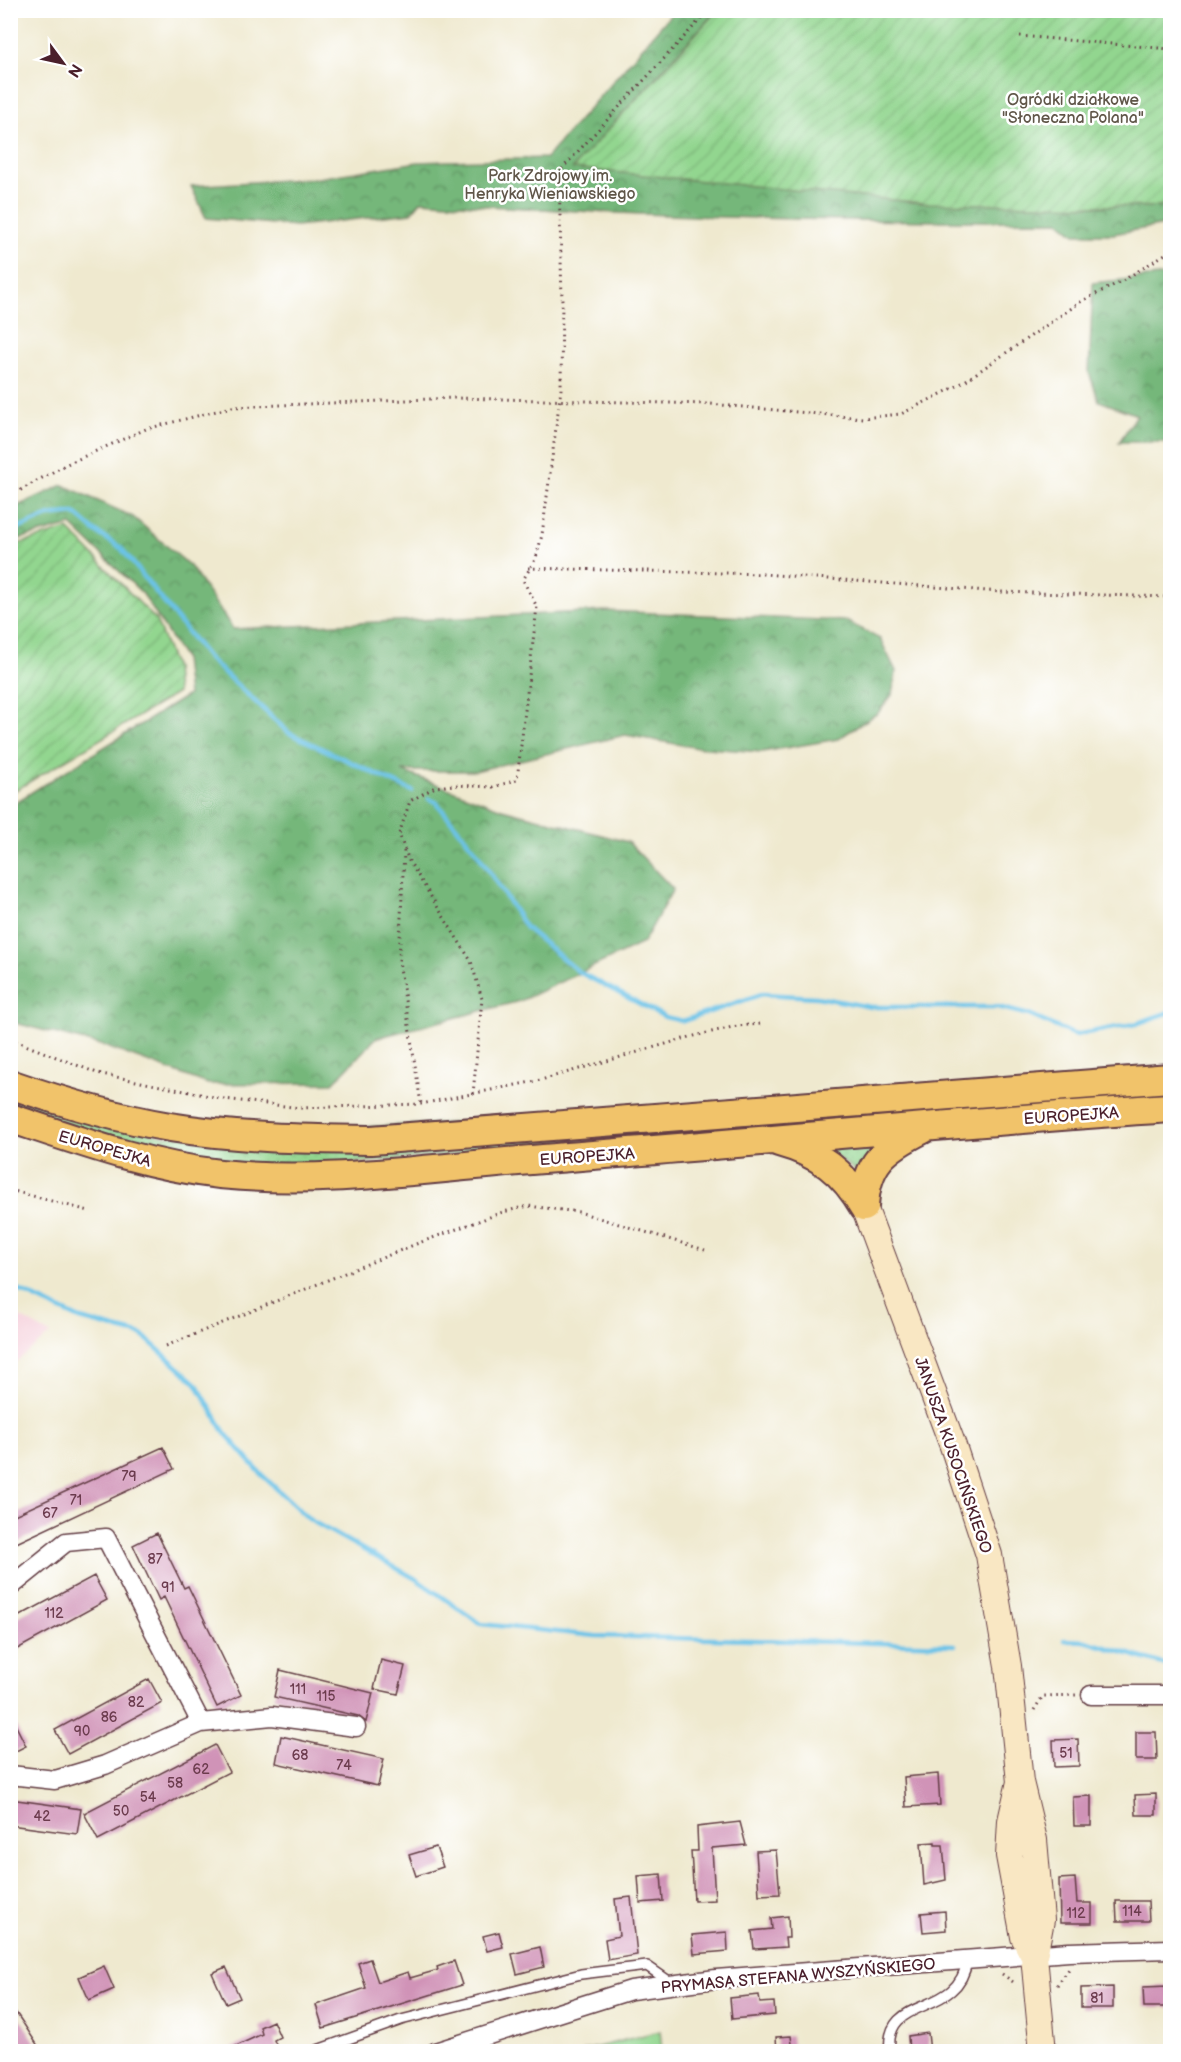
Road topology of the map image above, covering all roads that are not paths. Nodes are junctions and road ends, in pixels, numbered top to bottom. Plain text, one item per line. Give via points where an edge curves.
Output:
1 (1170, 1078) edge
2 (10, 1084) edge
3 (1170, 1108) edge
4 (10, 1118) edge
5 (930, 1126) junction
6 (768, 1139) junction
7 (864, 1207) junction
8 (10, 1587) edge
9 (1091, 1695) road end
10 (1170, 1695) edge
11 (201, 1723) junction
12 (356, 1727) dead end
13 (10, 1775) edge
14 (1170, 1949) edge
15 (1034, 1956) junction
16 (967, 1960) junction
17 (675, 1984) junction
18 (475, 2045) edge
19 (312, 2052) edge
20 (435, 2052) edge
21 (890, 2052) edge
22 (1043, 2052) edge

1 - 2 main road, EUROPEJKA via 371,1140 262,1137 170,1127 118,1117
3 - 5 main road, EUROPEJKA
4 - 6 main road, EUROPEJKA via 163,1165 255,1177 410,1170
5 - 6 main road, EUROPEJKA
5 - 7 main road via 894,1144 874,1164 865,1188
6 - 7 main road via 802,1148 827,1161 845,1178
7 - 15 street, JANUSZA KUSOCIŃSKIEGO via 950,1435 989,1555 1008,1666 1020,1782 1030,1815 1038,1881 1041,1920
8 - 11 street via 66,1542 106,1538
9 - 10 street
11 - 12 street via 272,1716
11 - 13 street via 105,1765 55,1780
14 - 15 street, PRYMASA STEFANA WYSZYŃSKIEGO
15 - 16 street, PRYMASA STEFANA WYSZYŃSKIEGO
15 - 22 street, JANUSZA KUSOCIŃSKIEGO
16 - 17 street, PRYMASA STEFANA WYSZYŃSKIEGO
16 - 21 lane via 965,1976 950,1993 911,2010 895,2022
17 - 18 street, PRYMASA STEFANA WYSZYŃSKIEGO via 631,1990
17 - 19 lane via 648,1966 581,1974 401,2020
18 - 20 street, PRYMASA STEFANA WYSZYŃSKIEGO

